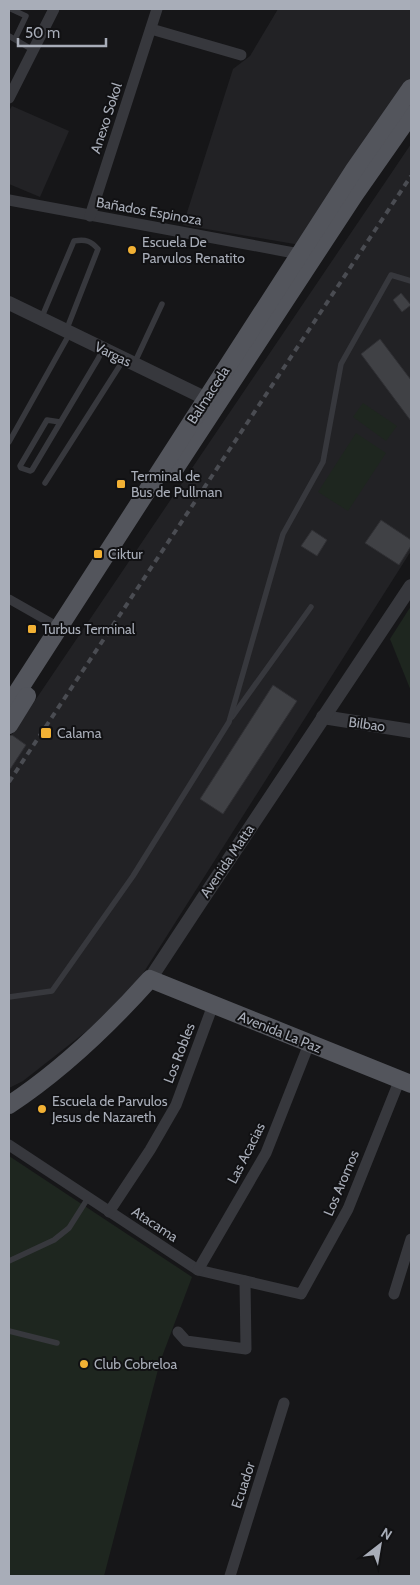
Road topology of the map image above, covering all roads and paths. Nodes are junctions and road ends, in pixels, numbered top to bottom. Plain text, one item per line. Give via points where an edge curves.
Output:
1 (11, 9) edge
2 (157, 9) edge
3 (56, 10) edge
4 (151, 29) junction
5 (12, 38) edge
6 (33, 50) junction
7 (241, 55) dead end
8 (12, 82) edge
9 (411, 88) edge
10 (9, 98) edge
11 (411, 114) edge
12 (9, 200) edge
13 (90, 216) junction
14 (307, 255) junction
15 (411, 281) edge
16 (9, 303) edge
17 (162, 304) dead end
18 (41, 319) junction
19 (68, 332) junction
20 (103, 349) junction
21 (129, 361) junction
22 (211, 401) junction
23 (60, 422) junction
24 (9, 442) edge
25 (45, 483) dead end
26 (411, 586) edge
27 (9, 599) edge
28 (311, 607) dead end
29 (60, 628) junction
30 (9, 705) edge
31 (323, 717) junction
32 (229, 722) junction
33 (9, 725) edge
34 (411, 731) edge
35 (150, 979) junction
36 (9, 997) edge
37 (213, 1005) junction
38 (309, 1044) junction
39 (406, 1082) edge
40 (9, 1105) edge
41 (9, 1145) edge
42 (88, 1198) junction
43 (108, 1212) junction
44 (411, 1239) edge
45 (9, 1261) edge
46 (198, 1270) junction
47 (245, 1281) junction
48 (301, 1294) joint
49 (394, 1294) dead end
50 (9, 1331) edge
51 (178, 1332) dead end
52 (57, 1343) dead end
53 (284, 1403) dead end
54 (230, 1576) edge

1 - 5 lane via 26,16
2 - 4 street, Anexo Sokol
3 - 6 street
4 - 7 street
4 - 13 street, Anexo Sokol
5 - 6 lane
6 - 8 street
8 - 10 street
9 - 14 main road, Balmaceda via 354,170
11 - 14 main road, Balmaceda
12 - 13 street, Bañados Espinoza
13 - 14 street, Bañados Espinoza
14 - 22 main road, Balmaceda
15 - 32 lane via 391,275 341,364 323,462 283,534
16 - 18 street, Vargas
17 - 21 lane
18 - 19 street, Vargas
18 - 19 lane via 74,241 84,239 92,242 98,249
19 - 20 street, Vargas
19 - 24 lane
20 - 21 street, Vargas
20 - 23 lane
21 - 22 street, Vargas
21 - 25 lane
22 - 29 main road, Balmaceda
22 - 33 main road, Balmaceda
23 - 23 lane via 32,470 21,468 47,420
26 - 31 street, Avenida Matta
27 - 29 street
28 - 32 lane
29 - 30 main road, Balmaceda
31 - 34 street, Bilbao
31 - 35 street, Avenida Matta
32 - 36 lane via 133,876 52,991
35 - 37 main road, Avenida La Paz
35 - 40 main road, Avenida Matta via 99,1034
37 - 38 main road, Avenida La Paz
37 - 43 street, Los Robles via 176,1105
38 - 39 main road, Avenida La Paz
38 - 46 street, Las Acacias via 266,1153
39 - 48 street, Los Aromos via 348,1209
41 - 42 street, Atacama
42 - 43 street, Atacama
42 - 45 lane via 70,1228 54,1240
43 - 46 street, Atacama
44 - 49 street
46 - 47 street, Atacama
47 - 48 street, Atacama
47 - 51 street via 246,1349 186,1340
50 - 52 lane
53 - 54 street, Ecuador

